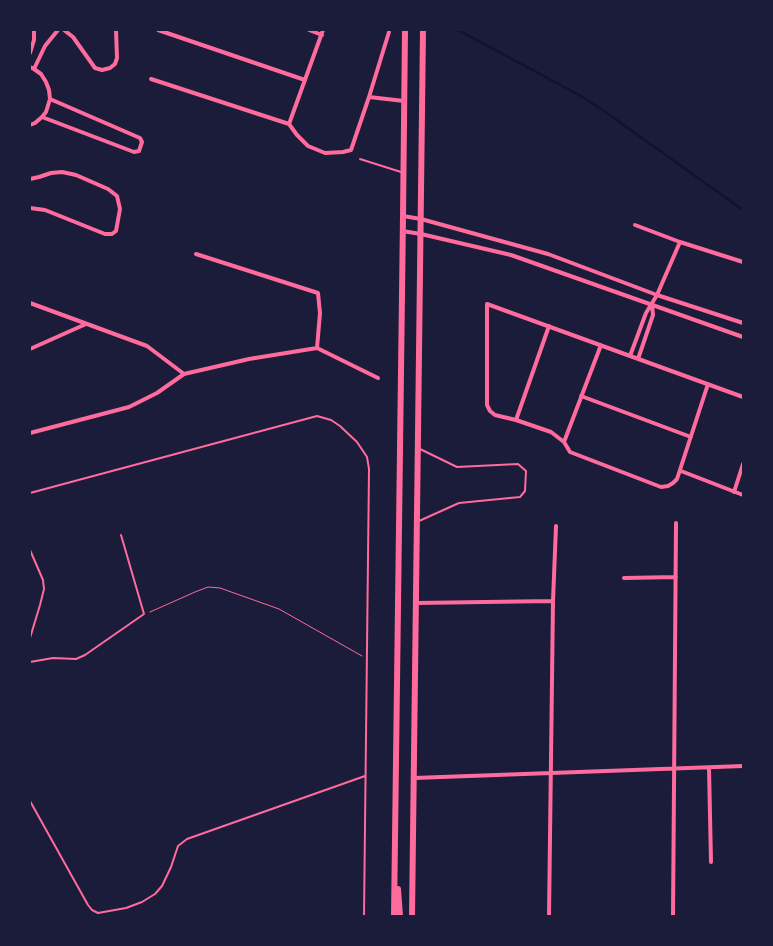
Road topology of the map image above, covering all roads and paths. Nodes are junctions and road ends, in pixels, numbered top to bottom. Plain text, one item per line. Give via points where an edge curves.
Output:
1 (34, 30) edge
2 (58, 30) edge
3 (64, 30) edge
4 (116, 30) edge
5 (158, 30) edge
6 (309, 30) edge
7 (405, 30) edge
8 (423, 30) edge
9 (322, 32) edge
10 (389, 32) dead end
11 (30, 53) edge
12 (32, 68) edge
13 (150, 79) dead end
14 (305, 80) junction
15 (369, 97) junction
16 (50, 99) junction
17 (404, 101) junction
18 (42, 117) junction
19 (289, 124) junction
20 (30, 125) edge
21 (360, 158) dead end
22 (404, 172) junction
23 (30, 179) edge
24 (30, 208) edge
25 (403, 216) junction
26 (421, 219) junction
27 (635, 225) dead end
28 (402, 231) junction
29 (421, 234) junction
30 (680, 242) junction
31 (196, 254) dead end
32 (743, 262) edge
33 (658, 295) junction
34 (30, 303) edge
35 (652, 304) junction
36 (743, 323) edge
37 (86, 324) junction
38 (549, 326) junction
39 (743, 337) edge
40 (601, 345) junction
41 (318, 348) junction
42 (30, 349) edge
43 (630, 356) junction
44 (638, 359) junction
45 (184, 374) junction
46 (378, 378) dead end
47 (708, 384) junction
48 (581, 396) junction
49 (743, 397) edge
50 (516, 420) junction
51 (30, 432) edge
52 (691, 437) junction
53 (564, 442) junction
54 (418, 448) junction
55 (743, 464) edge
56 (681, 471) junction
57 (734, 492) junction
58 (30, 493) edge
59 (743, 495) edge
60 (417, 522) junction
61 (676, 523) dead end
62 (556, 526) dead end
63 (120, 535) dead end
64 (30, 550) edge
65 (676, 577) junction
66 (624, 578) dead end
67 (553, 601) junction
68 (416, 603) junction
69 (144, 614) junction
70 (30, 638) edge
71 (367, 659) junction
72 (30, 662) edge
73 (743, 766) edge
74 (709, 768) junction
75 (674, 769) junction
76 (551, 774) junction
77 (366, 776) junction
78 (414, 778) junction
79 (30, 801) edge
80 (711, 862) dead end
81 (394, 871) junction
82 (364, 916) edge
83 (394, 916) edge
84 (400, 916) edge
85 (412, 916) edge
86 (549, 916) edge
87 (673, 916) edge

1 - 11 street
2 - 12 street
3 - 4 street via 73,37 95,68 102,70 115,64
5 - 14 street
6 - 9 street
7 - 17 main road
8 - 26 main road
9 - 14 street
10 - 15 street
12 - 16 street via 46,82
13 - 19 street
14 - 19 street
15 - 17 street
15 - 19 street via 350,150 325,152 308,146
16 - 18 street
16 - 18 street via 140,138 139,151 134,152
17 - 22 main road
18 - 20 street
21 - 22 lane
22 - 25 main road
23 - 24 street via 50,172 76,175 108,189 117,196 120,209 116,231 105,234 45,210
25 - 26 street
25 - 28 main road
26 - 29 main road
26 - 33 street via 548,254
27 - 30 street
28 - 29 street
28 - 81 main road
29 - 35 street via 511,255
29 - 54 main road
30 - 32 street
30 - 33 street
31 - 41 street via 318,293
33 - 35 street
33 - 36 street
34 - 37 street
35 - 39 street
35 - 43 street
35 - 44 street via 653,315
37 - 42 street
37 - 45 street via 147,346
38 - 40 street
38 - 50 street
38 - 50 street via 487,304 487,405 495,415
40 - 43 street
40 - 48 street
41 - 45 street
41 - 46 street
43 - 44 street
44 - 47 street
45 - 51 street via 129,407
47 - 49 street
47 - 52 street
48 - 52 street
48 - 53 street
50 - 53 street via 551,432
52 - 56 street
53 - 56 street via 570,452 661,487 674,483
54 - 60 main road
54 - 60 lane via 458,467 518,464 526,471 525,491 520,497 459,503
55 - 57 street
56 - 57 street
57 - 59 street
58 - 71 lane via 317,416 331,420 357,442 368,463
60 - 68 main road
61 - 65 street
62 - 67 street
63 - 69 lane
64 - 70 lane via 44,589
65 - 66 street
65 - 75 street
67 - 68 street
67 - 76 street
68 - 78 main road
69 - 71 path via 208,587 220,588 278,609
69 - 72 lane via 86,655
71 - 77 lane
73 - 74 street
74 - 75 street
74 - 80 street
75 - 76 street
75 - 87 street
76 - 78 street
76 - 86 street
77 - 79 lane via 187,839 178,846 165,880 155,894 126,908 98,913 88,905
77 - 82 lane
78 - 85 main road
81 - 83 main road
81 - 84 main road

